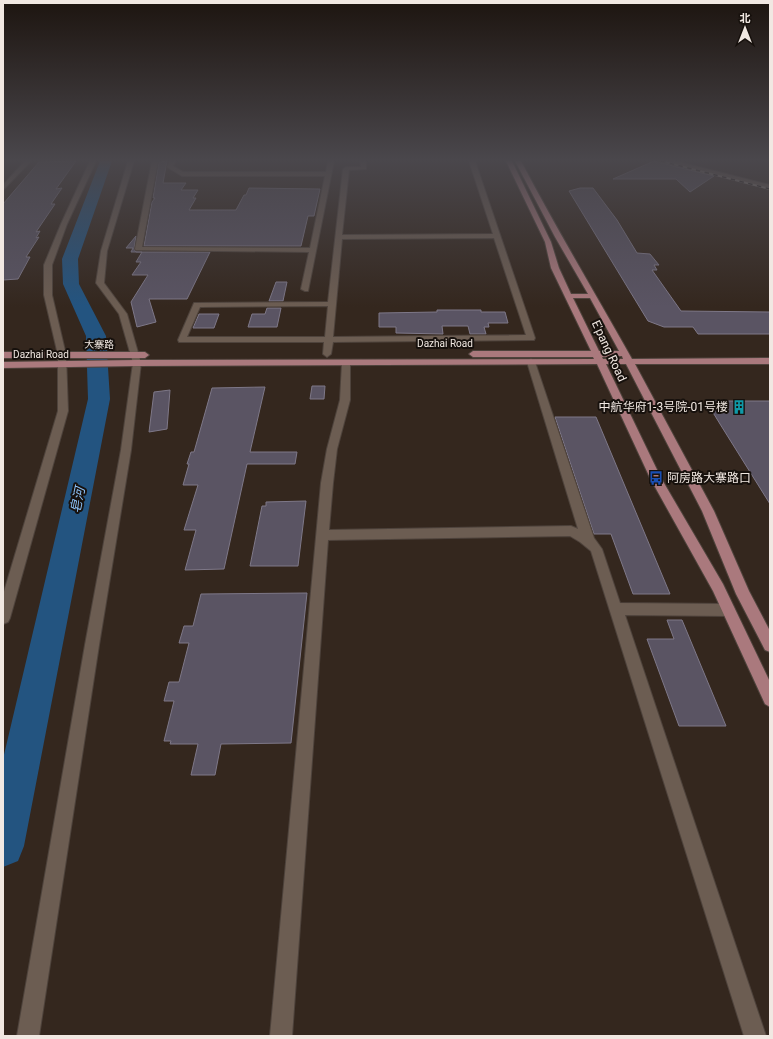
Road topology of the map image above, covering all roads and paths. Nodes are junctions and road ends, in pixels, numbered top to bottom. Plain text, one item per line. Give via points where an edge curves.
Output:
1 (71, 209) edge
2 (116, 209) edge
3 (146, 209) edge
4 (321, 209) edge
5 (342, 209) edge
6 (488, 209) edge
7 (532, 209) edge
8 (544, 209) edge
9 (497, 236) junction
10 (339, 237) junction
11 (313, 250) junction
12 (305, 289) dead end
13 (569, 296) junction
14 (593, 296) junction
15 (332, 304) junction
16 (328, 339) junction
17 (327, 354) junction
18 (770, 354) edge
19 (3, 355) edge
20 (76, 355) joint
21 (598, 358) junction
22 (627, 358) junction
23 (136, 359) junction
24 (62, 360) junction
25 (122, 360) junction
26 (770, 361) edge
27 (531, 362) junction
28 (346, 363) junction
29 (80, 364) joint
30 (3, 365) edge
31 (323, 535) junction
32 (588, 540) junction
33 (615, 609) junction
34 (728, 610) junction
35 (3, 618) edge
36 (770, 645) edge
37 (770, 699) edge
38 (28, 1036) edge
39 (281, 1036) edge
40 (755, 1036) edge

1 - 24 street via 48,265 48,295
2 - 23 street via 104,251 100,283 123,314
3 - 11 street via 138,249
4 - 11 street
5 - 10 street
6 - 9 street
7 - 13 main road, E'pang Road
8 - 14 main road, E'pang Road
9 - 10 street
9 - 16 street via 531,338
10 - 15 street
11 - 12 street
13 - 14 main road
13 - 21 main road, E'pang Road
14 - 22 main road, E'pang Road
15 - 16 street
15 - 16 street via 197,306 182,340
16 - 17 street
17 - 21 main road, Dazhai Road
17 - 23 main road, Dazhai Road
18 - 22 main road, Dazhai Road
19 - 24 main road, Dazhai Road
20 - 24 main road, Dazhai Road
20 - 25 main road, 大寨路
21 - 22 main road, Dazhai Road
21 - 27 main road, Dazhai Road
21 - 34 main road, E'pang Road via 656,478
22 - 26 main road, Dazhai Road
22 - 36 main road, E'pang Road via 708,511 744,594
23 - 25 main road, Dazhai Road
23 - 28 main road, Dazhai Road
23 - 38 street via 126,450
24 - 29 main road, Dazhai Road
24 - 30 main road, Dazhai Road
24 - 35 street via 63,410
25 - 29 main road, 大寨路
27 - 28 main road, Dazhai Road
27 - 32 street
28 - 31 street via 345,400 332,449
31 - 32 street via 571,532
31 - 39 street
32 - 33 street via 596,549
33 - 34 street
33 - 40 street
34 - 37 main road, E'pang Road

